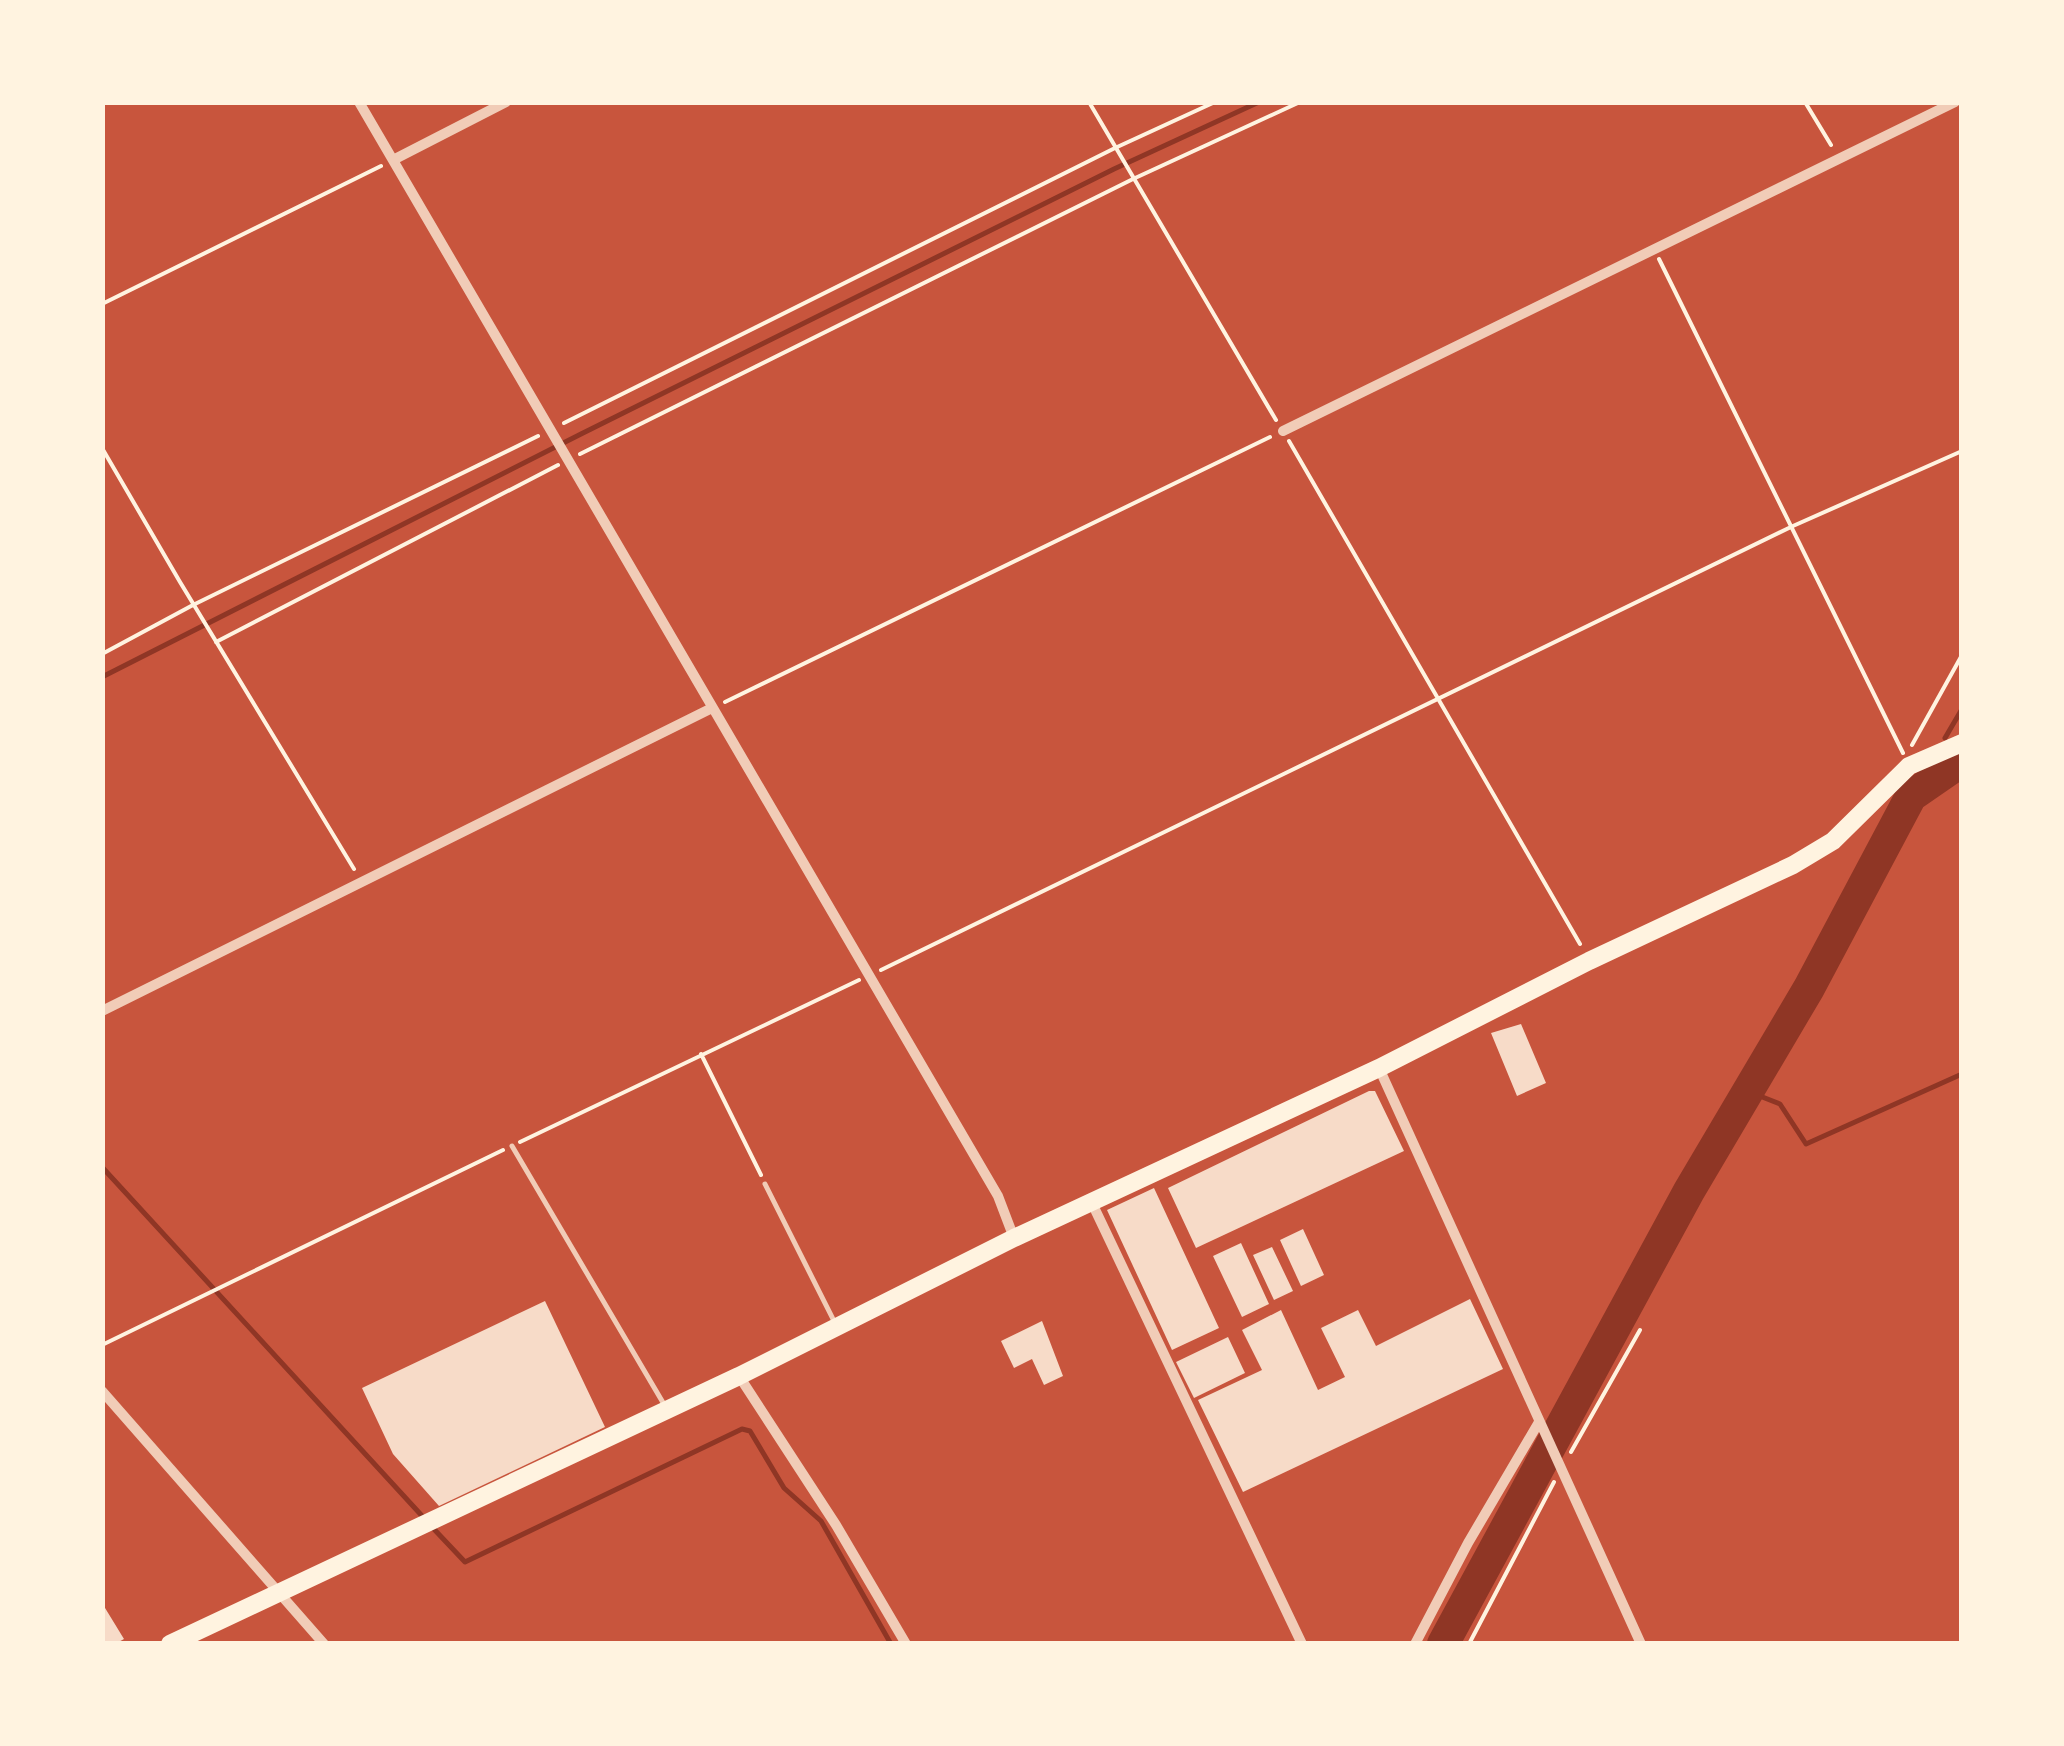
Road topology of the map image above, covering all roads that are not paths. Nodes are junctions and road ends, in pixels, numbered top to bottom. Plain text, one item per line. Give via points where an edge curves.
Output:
1 (359, 102) edge
2 (506, 102) edge
3 (1955, 102) edge
4 (393, 160) junction
5 (1283, 431) road end
6 (712, 708) junction
7 (1962, 743) edge
8 (102, 1011) edge
9 (1379, 1068) junction
10 (512, 1146) road end
11 (766, 1184) road end
12 (1091, 1201) junction
13 (1014, 1238) junction
14 (836, 1325) junction
15 (739, 1376) junction
16 (102, 1391) edge
17 (668, 1410) junction
18 (1541, 1427) junction
19 (279, 1592) junction
20 (170, 1644) edge
21 (324, 1644) edge
22 (906, 1644) edge
23 (1302, 1644) edge
24 (1415, 1644) edge
25 (1641, 1644) edge

1 - 4 street
2 - 4 street
3 - 5 street
4 - 6 street
6 - 8 street
6 - 13 street via 998,1196
7 - 9 main road via 1909,766 1833,841 1807,857
9 - 12 main road
9 - 18 street
10 - 17 lane
11 - 14 lane
12 - 13 main road
12 - 23 street
13 - 14 main road
14 - 15 main road
15 - 17 main road
15 - 22 street
16 - 19 street
17 - 19 main road
18 - 24 street
18 - 25 street
19 - 20 main road
19 - 21 street

